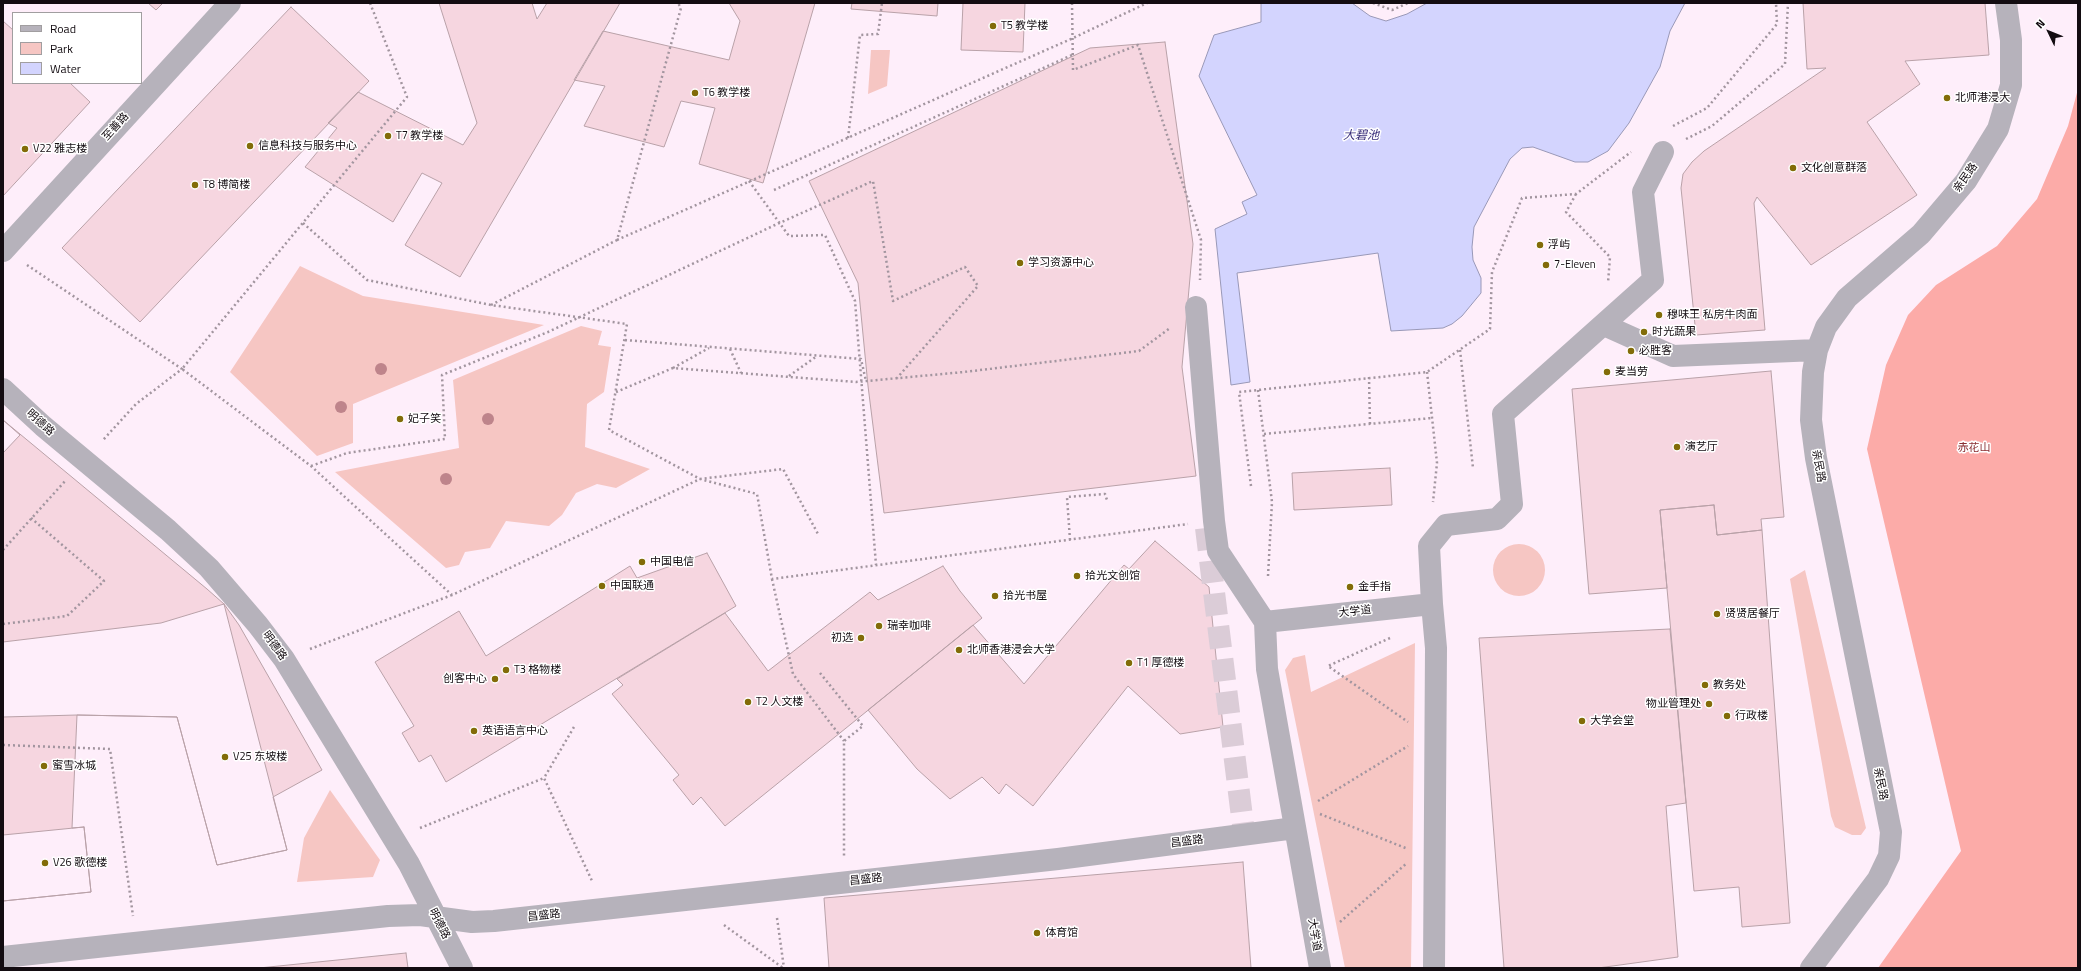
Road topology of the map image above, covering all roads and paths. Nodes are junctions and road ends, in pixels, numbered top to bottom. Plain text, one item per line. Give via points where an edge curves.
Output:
1 (230, 3) edge
2 (370, 3) edge
3 (678, 3) edge
4 (882, 3) edge
5 (1072, 3) edge
6 (1147, 3) edge
7 (1373, 3) edge
8 (1408, 3) edge
9 (1776, 3) edge
10 (1788, 3) edge
11 (2006, 3) edge
12 (1071, 39) junction
13 (1072, 55) junction
14 (1668, 129) dead end
15 (848, 138) junction
16 (1636, 148) dead end
17 (1663, 152) joint
18 (749, 181) junction
19 (774, 190) dead end
20 (1576, 194) junction
21 (303, 223) junction
22 (616, 240) junction
23 (4, 250) edge
24 (1610, 257) dead end
25 (491, 305) junction
26 (1196, 308) junction
27 (578, 318) junction
28 (1604, 325) junction
29 (624, 340) junction
30 (709, 348) junction
31 (730, 349) junction
32 (1460, 350) junction
33 (1817, 350) junction
34 (818, 356) junction
35 (673, 368) junction
36 (182, 370) junction
37 (1427, 372) junction
38 (741, 373) junction
39 (788, 377) junction
40 (1369, 377) junction
41 (898, 378) junction
42 (866, 381) junction
43 (3, 389) edge
44 (1258, 390) junction
45 (615, 393) junction
46 (136, 404) dead end
47 (1432, 418) junction
48 (1370, 425) junction
49 (1264, 434) junction
50 (1437, 463) dead end
51 (311, 466) junction
52 (1473, 468) dead end
53 (700, 479) junction
54 (1251, 486) dead end
55 (1107, 500) dead end
56 (1214, 521) junction
57 (818, 534) dead end
58 (1070, 540) junction
59 (3, 550) edge
60 (876, 565) junction
61 (1268, 577) dead end
62 (772, 580) junction
63 (452, 595) junction
64 (1432, 604) junction
65 (1265, 622) junction
66 (3, 624) edge
67 (1392, 637) dead end
68 (284, 659) junction
69 (820, 673) dead end
70 (574, 727) dead end
71 (1431, 735) junction
72 (844, 741) junction
73 (3, 745) edge
74 (544, 778) junction
75 (1297, 816) junction
76 (393, 839) junction
77 (1426, 853) junction
78 (843, 882) junction
79 (808, 886) junction
80 (605, 909) junction
81 (436, 917) junction
82 (720, 922) dead end
83 (137, 943) junction
84 (1316, 944) junction
85 (3, 957) edge
86 (462, 968) edge
87 (784, 968) edge
88 (1320, 968) edge
89 (1434, 968) edge
90 (1811, 968) edge

1 - 23 lane, 至善路
2 - 21 path via 407,96
3 - 22 path via 681,8
4 - 15 path via 878,34 860,34
5 - 12 path
6 - 12 path
7 - 8 path via 1392,10
9 - 14 path via 1777,24 1707,108
10 - 17 path via 1785,64 1712,126
11 - 33 lane, 亲民路 via 2011,40 2011,85 1998,129 1966,181 1921,234 1847,298 1826,327
12 - 13 path
12 - 15 path
13 - 19 path
13 - 26 path via 1073,70 1138,46 1200,240 1200,275
15 - 18 path
16 - 20 path
17 - 28 lane via 1643,192 1653,280
18 - 22 path
18 - 60 path via 790,236 825,235 855,301
20 - 24 path via 1566,212
20 - 32 path via 1522,198 1492,272 1490,329
21 - 25 path via 367,280
21 - 36 path
22 - 25 path
23 - 36 path
25 - 27 path
26 - 41 path via 1139,351
26 - 56 lane
27 - 29 path via 627,324
27 - 41 path via 873,181 893,301 965,267 978,286
27 - 51 path via 442,375 445,439 347,454
28 - 33 lane via 1673,356
28 - 64 lane via 1503,414 1512,504 1497,519 1446,525 1428,546
29 - 30 path
29 - 45 path
30 - 31 path
30 - 35 path
31 - 34 path
31 - 38 path
32 - 37 path
32 - 52 path
33 - 90 lane, 亲民路 via 1813,372 1812,420 1816,458 1891,832 1889,856 1878,879
34 - 39 path
34 - 42 path via 861,359
35 - 38 path
35 - 45 path
36 - 46 path
36 - 51 path
37 - 40 path
37 - 47 path
38 - 39 path
39 - 42 path
40 - 44 path
40 - 48 path
41 - 42 path
43 - 68 lane, 明德路 via 209,568
44 - 49 path
44 - 54 path via 1239,392
45 - 53 path via 609,430
47 - 48 path
47 - 50 path
48 - 49 path
49 - 61 path via 1272,502
51 - 63 path
53 - 57 path via 783,469
53 - 62 path via 757,494
53 - 63 path
55 - 58 path via 1105,494 1067,497
56 - 58 path
56 - 65 lane via 1218,551
58 - 60 path
59 - 66 path via 31,518 104,581 67,616
60 - 62 path
62 - 72 path via 793,674
63 - 68 path
64 - 65 lane, 大学道
64 - 71 lane via 1436,648
65 - 75 lane, 大学道 via 1267,669
67 - 71 path via 1328,666
68 - 76 lane, 明德路
69 - 72 path via 863,726
70 - 74 path
71 - 75 path
71 - 77 lane
72 - 78 path
73 - 83 path via 110,749
74 - 76 path
74 - 80 path
75 - 77 path
75 - 78 lane, 昌盛路 via 1058,859
75 - 84 lane, 大学道
76 - 81 lane, 明德路
77 - 84 path
77 - 89 lane
78 - 79 lane, 昌盛路
79 - 80 lane, 昌盛路
79 - 87 path via 776,919
80 - 81 lane, 昌盛路 via 494,921 467,922
81 - 83 lane, 昌盛路 via 388,916
81 - 86 lane, 明德路
82 - 87 path
83 - 85 lane, 昌盛路
84 - 88 lane, 大学道

